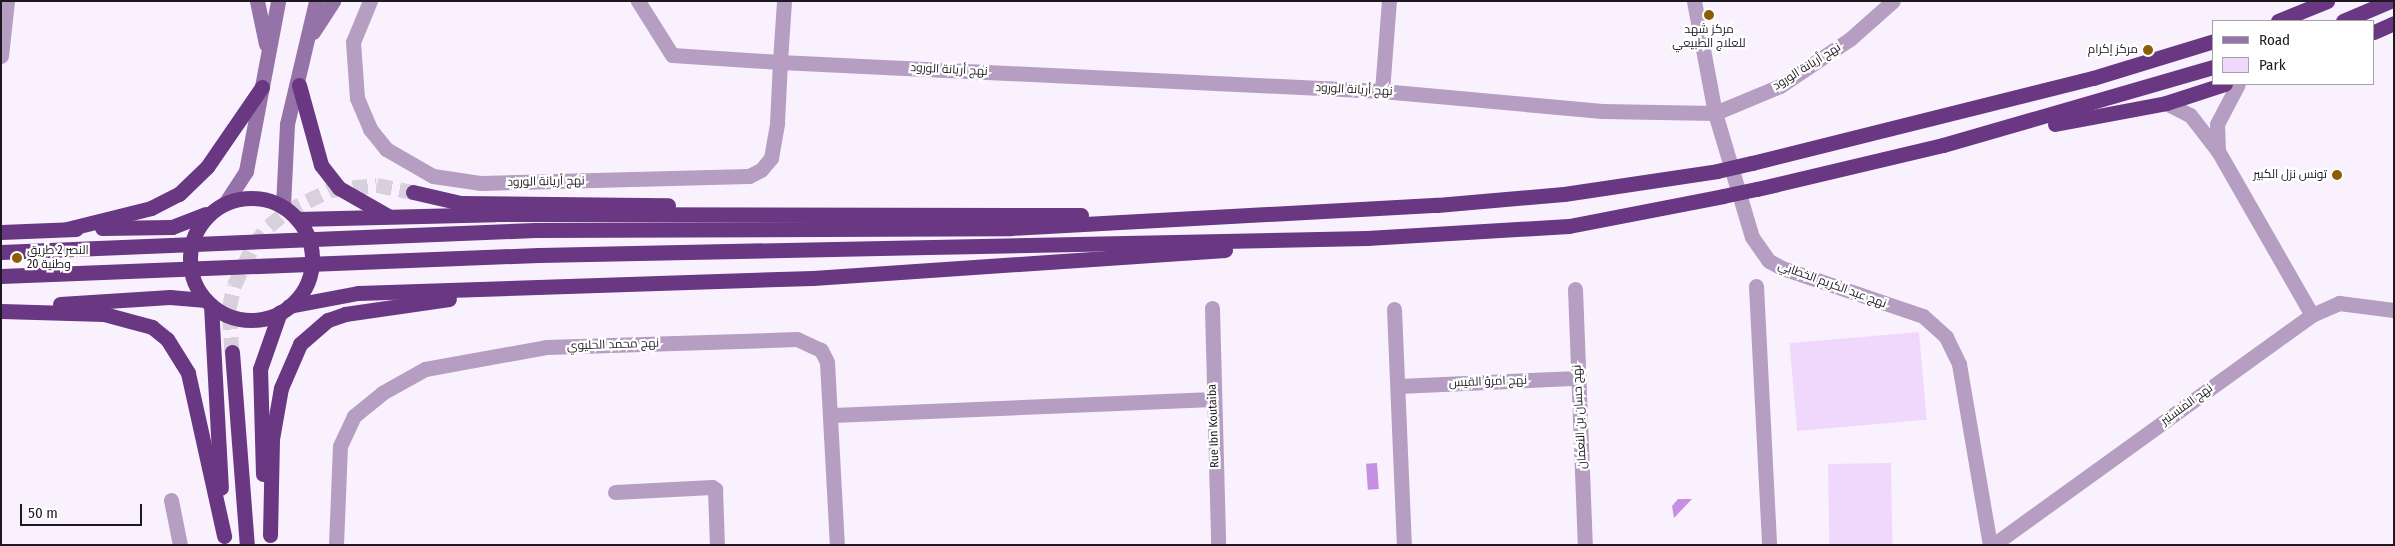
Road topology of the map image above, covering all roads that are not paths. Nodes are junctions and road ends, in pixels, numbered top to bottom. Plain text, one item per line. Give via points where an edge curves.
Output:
1 (7, 1) edge
2 (257, 1) edge
3 (278, 1) edge
4 (316, 1) edge
5 (333, 1) edge
6 (370, 1) edge
7 (638, 1) edge
8 (784, 1) edge
9 (1389, 1) edge
10 (1694, 1) edge
11 (1894, 1) edge
12 (2327, 1) edge
13 (2390, 1) edge
14 (2280, 20) edge
15 (2345, 20) edge
16 (2394, 23) edge
17 (2375, 32) edge
18 (2212, 42) edge
19 (306, 44) junction
20 (268, 52) junction
21 (1, 56) edge
22 (780, 62) junction
23 (2212, 69) edge
24 (299, 85) junction
25 (2221, 85) edge
26 (2237, 85) edge
27 (262, 87) junction
28 (1382, 91) junction
29 (2166, 103) junction
30 (1715, 113) junction
31 (1943, 145) junction
32 (2218, 151) junction
33 (413, 192) tunnel mouth
34 (226, 202) junction
35 (282, 206) junction
36 (210, 213) junction
37 (789, 214) junction
38 (392, 217) junction
39 (1205, 218) junction
40 (297, 219) junction
41 (67, 229) junction
42 (1, 232) edge
43 (1367, 238) junction
44 (1, 252) edge
45 (1, 276) edge
46 (578, 286) junction
47 (1756, 286) dead end
48 (1575, 289) dead end
49 (208, 302) junction
50 (1212, 308) dead end
51 (1, 309) edge
52 (285, 309) junction
53 (1394, 310) dead end
54 (2394, 310) edge
55 (2312, 315) junction
56 (232, 352) tunnel mouth
57 (1578, 378) junction
58 (1399, 386) junction
59 (1213, 399) junction
60 (833, 415) junction
61 (615, 492) dead end
62 (171, 500) dead end
63 (224, 540) edge
64 (271, 540) edge
65 (180, 545) edge
66 (247, 545) edge
67 (336, 545) edge
68 (717, 545) edge
69 (837, 545) edge
70 (1218, 545) edge
71 (1404, 545) edge
72 (1585, 545) edge
73 (1769, 545) edge
74 (1991, 545) edge

1 - 21 street
2 - 20 main road
3 - 20 main road
4 - 19 main road
5 - 19 main road
6 - 22 street, نهج أريانة الورود via 353,42 357,98 370,129 386,149 433,176 481,183 749,176 761,170 771,158
7 - 22 street, نهج أريانة الورود via 672,55
8 - 22 street, نهج أريانة الورود
9 - 28 street
10 - 30 street, نهج عبد الكريم الخطابي
11 - 30 street, نهج أريانة الورود via 1850,39 1780,86
12 - 14 highway
13 - 15 highway
16 - 17 highway
18 - 39 highway, bridge via 2075,83 1717,171 1456,204
19 - 24 main road
20 - 27 main road
22 - 28 street, نهج أريانة الورود
23 - 31 highway
24 - 35 main road via 287,124
24 - 38 highway via 321,165 338,188
25 - 29 highway
26 - 32 street via 2217,124
27 - 34 main road via 246,171
27 - 41 highway via 207,167 179,194 143,210
28 - 30 street, نهج أريانة الورود via 1602,111
29 - 31 highway
29 - 32 street via 2190,115
30 - 74 street, نهج عبد الكريم الخطابي via 1752,237 1769,261 1923,316 1946,337 1960,364
31 - 43 highway, bridge via 1757,189 1569,226
32 - 55 street
33 - 37 highway via 461,203 640,203
34 - 35 highway via 245,198
34 - 36 highway
35 - 40 highway
36 - 41 highway via 172,227
36 - 49 highway via 190,246 190,265
37 - 38 highway
37 - 39 highway
38 - 40 highway
39 - 44 highway, bridge via 1010,228 535,230
40 - 52 highway via 312,254 306,283
41 - 42 highway
43 - 45 highway, bridge via 539,255
43 - 46 highway via 833,277
46 - 52 highway via 358,293
46 - 64 highway via 370,307 328,320 316,329 290,360 281,388 272,439
47 - 73 street
48 - 57 street, نهج حسان بن النعمان
49 - 51 highway via 170,297
49 - 52 highway via 244,319
49 - 63 highway
50 - 59 street, Rue Ibn Koutaiba
51 - 63 highway via 104,314 152,327 167,339 190,380
52 - 64 highway via 260,369 259,436
53 - 58 street
54 - 55 street, نهج المنستير via 2356,302 2339,303
55 - 74 street, نهج المنستير
56 - 66 highway
57 - 58 street, نهج امرؤ القيس
57 - 72 street, نهج حسان بن النعمان
58 - 71 street
59 - 60 street
59 - 70 street, Rue Ibn Koutaiba
60 - 67 street, نهج محمد الحليوي via 827,362 820,350 797,339 546,347 425,368 382,393 354,416 340,446
60 - 69 street, نهج محمد الحليوي
61 - 68 street via 712,487 716,490
62 - 65 street

